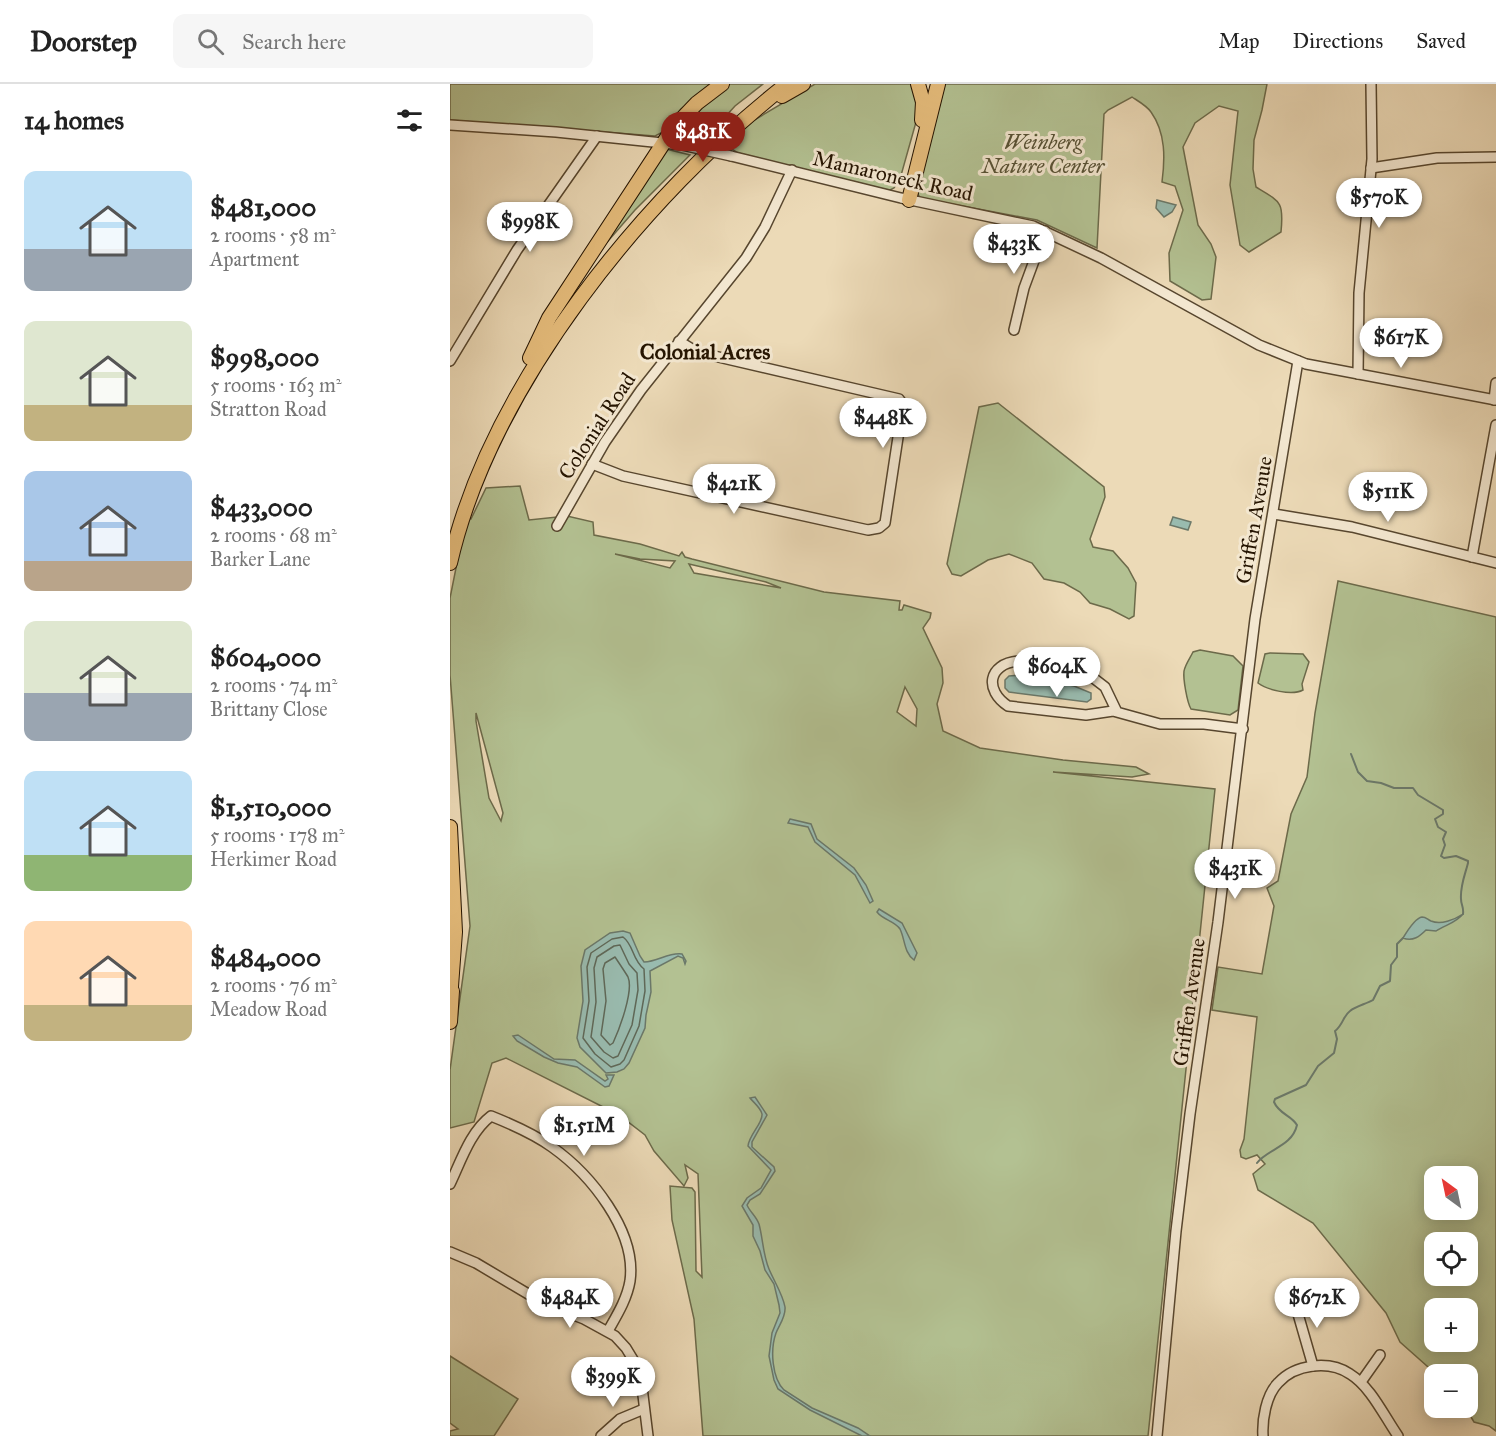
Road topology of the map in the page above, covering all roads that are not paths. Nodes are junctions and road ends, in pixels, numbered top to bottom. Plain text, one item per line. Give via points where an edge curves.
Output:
1 (722, 84) edge
2 (772, 84) edge
3 (787, 84) edge
4 (803, 84) edge
5 (918, 84) edge
6 (938, 84) edge
7 (1371, 84) edge
8 (747, 118) junction
9 (450, 125) edge
10 (597, 136) junction
11 (665, 142) junction
12 (1496, 157) edge
13 (1371, 168) junction
14 (792, 170) junction
15 (905, 199) junction
16 (1045, 231) junction
17 (1014, 330) dead end
18 (679, 341) junction
19 (530, 358) junction
20 (450, 361) edge
21 (1299, 361) junction
22 (1358, 374) junction
23 (1496, 383) edge
24 (1495, 400) edge
25 (1496, 424) edge
26 (592, 464) junction
27 (1274, 514) junction
28 (557, 526) dead end
29 (450, 531) edge
30 (1472, 556) junction
31 (450, 563) edge
32 (1496, 563) edge
33 (1117, 712) junction
34 (1243, 729) junction
35 (450, 827) edge
36 (453, 969) junction
37 (450, 1000) edge
38 (450, 1022) edge
39 (450, 1184) edge
40 (450, 1252) edge
41 (1294, 1300) dead end
42 (608, 1331) junction
43 (1380, 1355) dead end
44 (1313, 1366) junction
45 (1361, 1382) junction
46 (644, 1409) junction
47 (601, 1436) edge
48 (648, 1436) edge
49 (1157, 1436) edge
50 (1263, 1436) edge
51 (1398, 1436) edge

1 - 11 highway via 685,114
2 - 19 highway via 713,137 638,215 586,277
3 - 8 highway
4 - 8 highway
5 - 15 highway via 923,113
6 - 15 highway
7 - 13 street
8 - 31 highway via 631,236 556,333 484,462
9 - 10 street, Mamaroneck Road
10 - 11 street, Mamaroneck Road
10 - 20 street via 517,250
11 - 14 street, Mamaroneck Road, bridge
11 - 19 highway via 549,318
12 - 13 street via 1437,158
13 - 22 street via 1359,293
14 - 15 street, Mamaroneck Road
14 - 18 street, Colonial Road via 746,258
15 - 16 street, Mamaroneck Road via 1015,221
16 - 17 street via 1024,288
16 - 21 street, Mamaroneck Road via 1259,345
18 - 26 street, Colonial Road
18 - 26 street via 697,352 899,399 902,404 887,518 879,528 868,530 623,476
19 - 29 highway via 485,441
21 - 22 street, Mamaroneck Road
21 - 27 street, Griffen Avenue
22 - 24 street, Mamaroneck Road
23 - 24 street
25 - 30 street
26 - 28 street, Colonial Road
27 - 30 street via 1352,527
27 - 34 street, Griffen Avenue via 1255,619
30 - 32 street
33 - 33 street via 1086,715 1008,706 994,693 993,676 1007,662 1018,661 1092,677 1105,687
33 - 34 street via 1160,724
34 - 49 street, Griffen Avenue via 1177,1220
35 - 36 highway
36 - 37 highway
36 - 38 highway
39 - 42 street via 466,1149 491,1116 542,1140 568,1160 605,1201 630,1259 627,1292
40 - 42 street via 545,1304
41 - 44 street
42 - 46 street via 626,1348 640,1371
43 - 45 street
44 - 45 street via 1338,1368
44 - 50 street via 1297,1370 1278,1382 1267,1407
45 - 51 street
46 - 47 street via 620,1419
46 - 48 street

